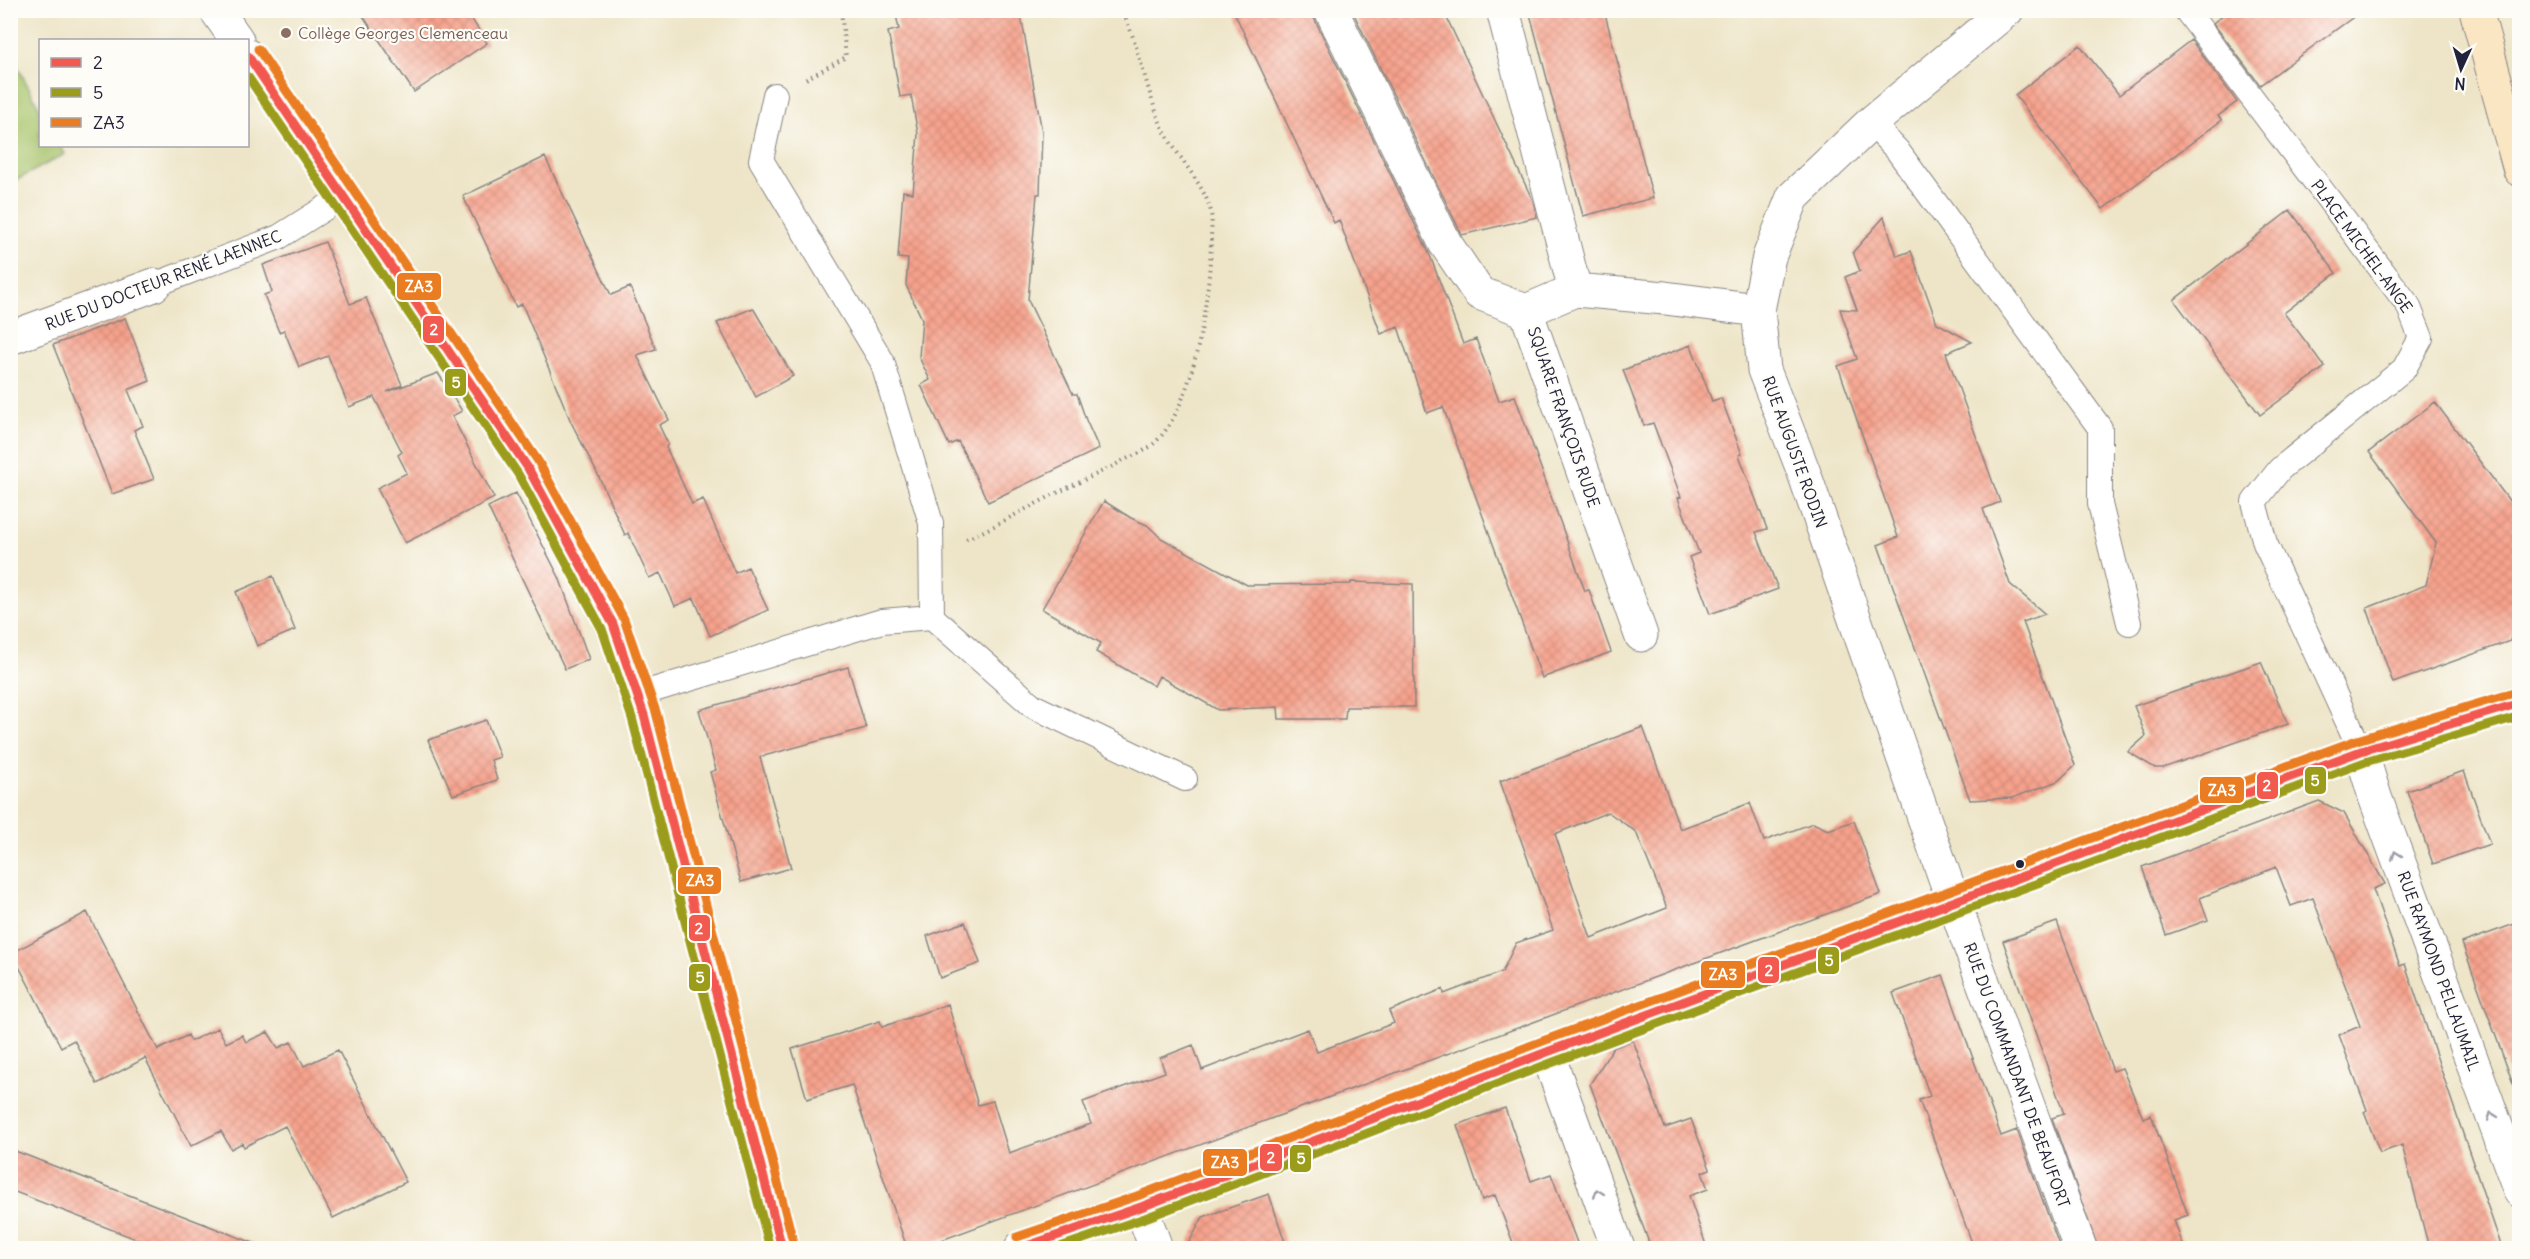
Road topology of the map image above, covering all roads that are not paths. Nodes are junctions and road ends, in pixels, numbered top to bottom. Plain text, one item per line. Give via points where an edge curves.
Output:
1 (216, 10) edge
2 (1331, 10) edge
3 (1503, 10) edge
4 (2007, 10) edge
5 (2186, 10) edge
6 (2476, 10) edge
7 (236, 39) edge
8 (249, 57) edge
9 (776, 95) road end
10 (1871, 123) junction
11 (2520, 170) edge
12 (344, 196) junction
13 (154, 285) joint
14 (1575, 290) junction
15 (1758, 310) junction
16 (1526, 311) junction
17 (10, 338) edge
18 (932, 617) junction
19 (2129, 622) dead end
20 (1641, 635) dead end
21 (637, 695) junction
22 (2520, 703) edge
23 (2361, 751) junction
24 (1185, 779) dead end
25 (1954, 903) junction
26 (1547, 1052) junction
27 (2520, 1191) edge
28 (1141, 1207) junction
29 (782, 1248) edge
30 (1021, 1248) edge
31 (1156, 1248) edge
32 (1618, 1248) edge
33 (2080, 1248) edge

1 - 7 street
2 - 16 street, SQUARE FRANÇOIS RUDE via 1445,243 1479,293
3 - 14 street
4 - 10 street, RUE AUGUSTE RODIN
5 - 23 lane, PLACE MICHEL-ANGE via 2408,305 2421,338 2404,369 2280,469 2254,502 2265,543
6 - 11 main road
8 - 12 street
9 - 18 lane via 761,159 882,361 931,523
10 - 15 street, RUE AUGUSTE RODIN via 1793,197 1769,257
10 - 19 lane via 1897,150 2100,428 2100,504
12 - 13 lane, RUE DU DOCTEUR RENÉ LAENNEC via 279,237
12 - 21 street via 528,468 613,624
13 - 17 street, RUE DU DOCTEUR RENÉ LAENNEC
14 - 15 street
14 - 16 street
15 - 25 street, RUE AUGUSTE RODIN via 1764,370 1803,470
16 - 20 street, SQUARE FRANÇOIS RUDE
18 - 21 lane via 882,621
18 - 24 lane via 1033,706
21 - 29 street
22 - 23 street
23 - 25 street
27 -> 23 street, RUE RAYMOND PELLAUMAIL via 2374,797
25 - 26 street
25 - 33 street, RUE DU COMMANDANT DE BEAUFORT
26 - 28 street
32 -> 26 street
28 - 30 street
28 - 31 street

